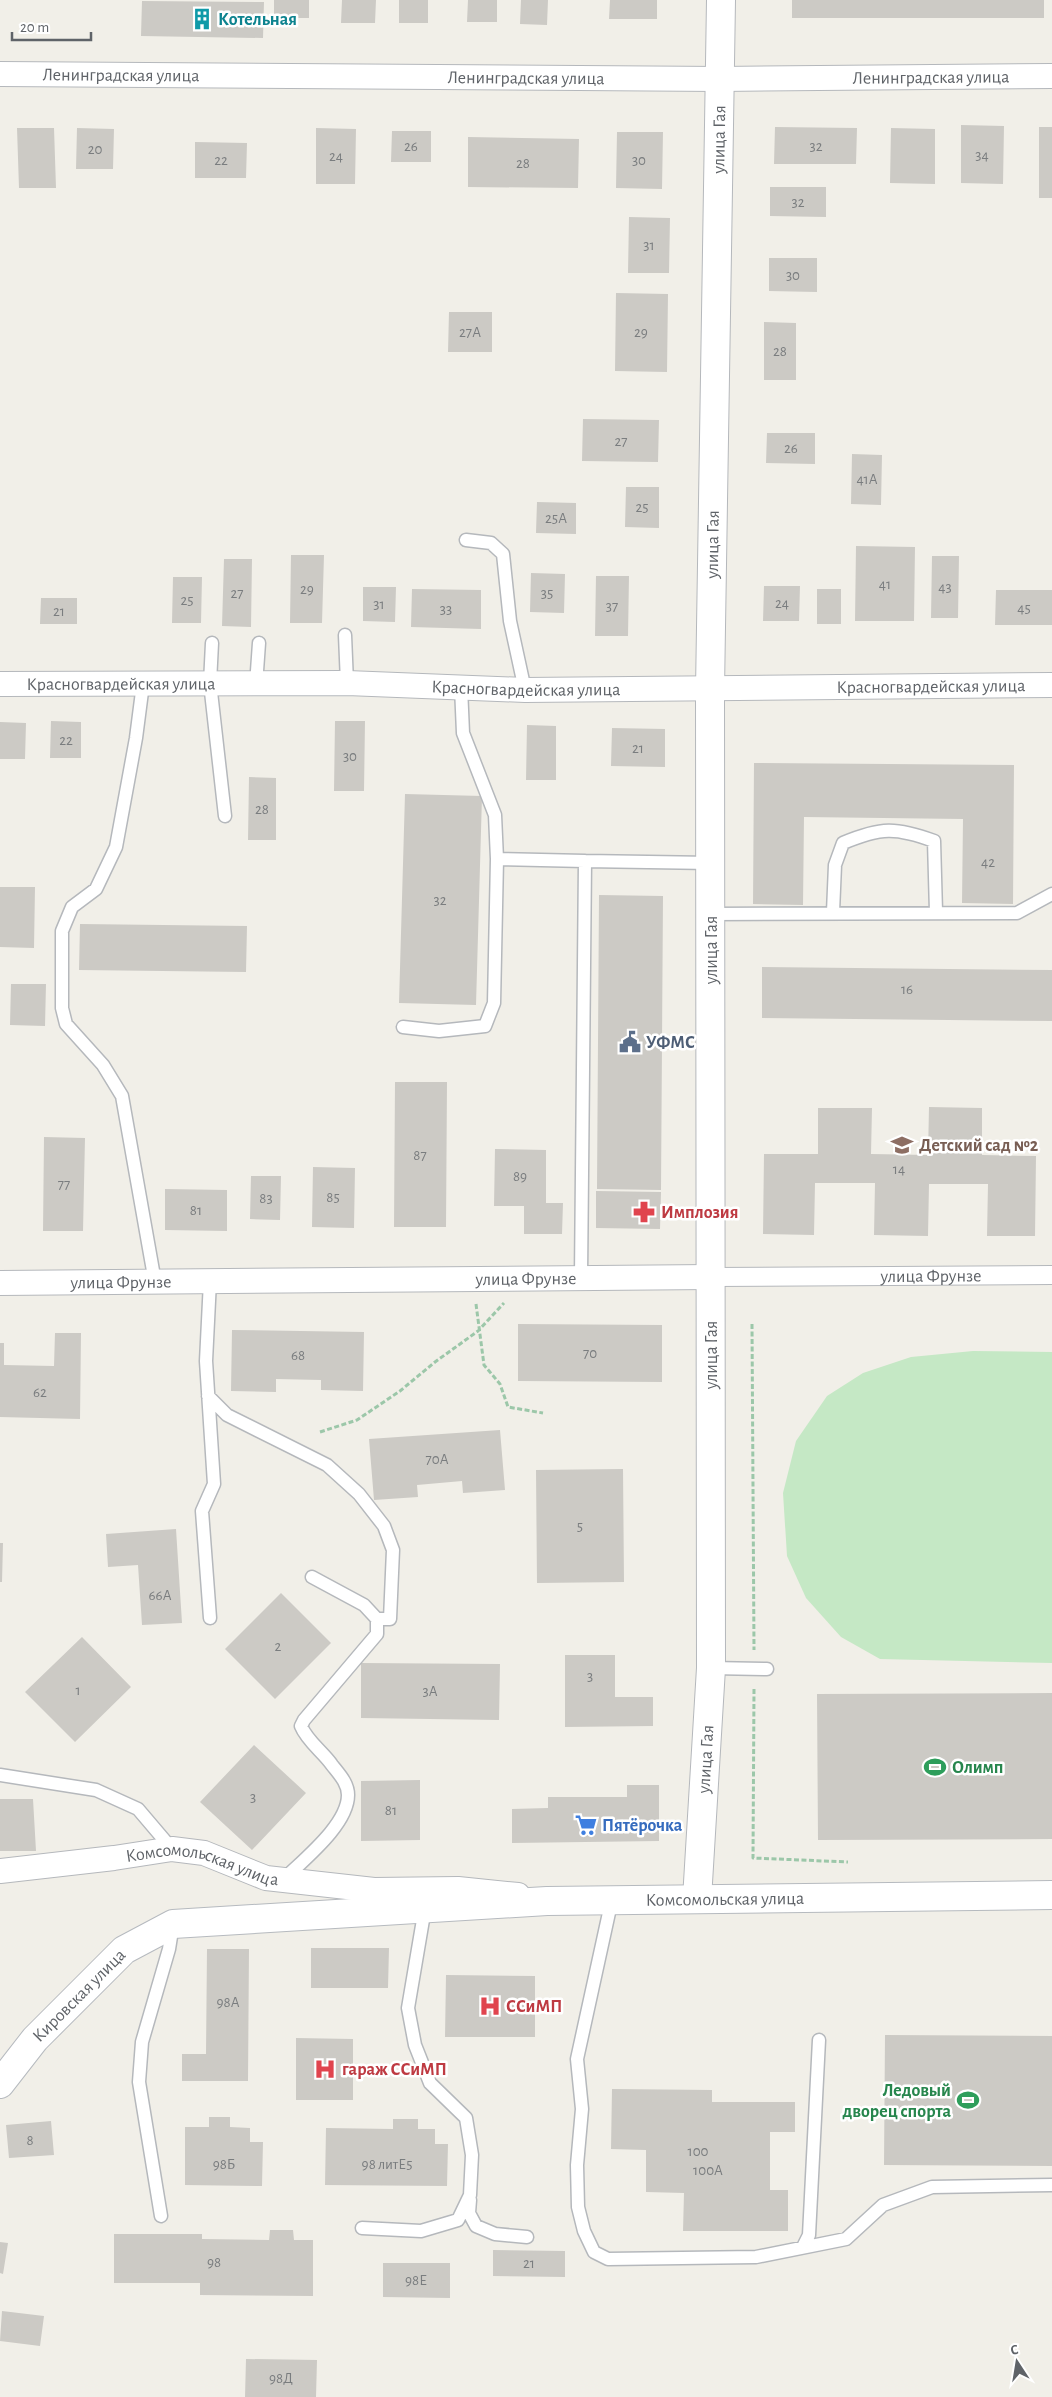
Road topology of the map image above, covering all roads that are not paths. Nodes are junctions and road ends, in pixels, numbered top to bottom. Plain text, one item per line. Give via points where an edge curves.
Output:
1 (721, 0) edge
2 (0, 74) edge
3 (1052, 76) edge
4 (720, 78) junction
5 (466, 540) dead end
6 (345, 635) dead end
7 (212, 643) dead end
8 (259, 643) dead end
9 (210, 683) junction
10 (0, 684) edge
11 (143, 684) junction
12 (346, 684) junction
13 (256, 685) junction
14 (1052, 685) edge
15 (460, 687) junction
16 (525, 690) junction
17 (710, 690) junction
18 (225, 816) dead end
19 (497, 860) junction
20 (585, 861) junction
21 (712, 862) junction
22 (1052, 894) edge
23 (833, 912) junction
24 (936, 912) junction
25 (712, 914) junction
26 (403, 1027) dead end
27 (1052, 1275) edge
28 (581, 1277) junction
29 (712, 1277) junction
30 (210, 1281) junction
31 (155, 1282) junction
32 (0, 1283) edge
33 (208, 1396) junction
34 (312, 1577) dead end
35 (210, 1618) dead end
36 (377, 1619) junction
37 (711, 1668) junction
38 (767, 1669) dead end
39 (0, 1775) edge
40 (172, 1849) junction
41 (0, 1871) edge
42 (283, 1880) junction
43 (374, 1890) junction
44 (1052, 1895) edge
45 (612, 1899) junction
46 (697, 1899) junction
47 (547, 1901) junction
48 (412, 1909) junction
49 (173, 1924) junction
50 (819, 2040) dead end
51 (0, 2084) edge
52 (1052, 2185) edge
53 (470, 2195) junction
54 (160, 2216) dead end
55 (362, 2228) dead end
56 (527, 2237) dead end
57 (803, 2247) junction

1 - 4 street, улица Гая
2 - 4 street, Ленинградская улица
3 - 4 street, Ленинградская улица
4 - 17 street, улица Гая
5 - 16 lane via 491,543 504,554 510,621
6 - 12 lane
7 - 9 lane
8 - 13 lane
9 - 11 street, Красногвардейская улица
9 - 13 street, Красногвардейская улица
9 - 18 lane
10 - 11 street, Красногвардейская улица
11 - 31 lane via 116,847 96,890 72,908 62,932 62,1008 66,1024 103,1065 122,1096
12 - 13 street, Красногвардейская улица
12 - 15 street, Красногвардейская улица
14 - 17 street, Красногвардейская улица
15 - 16 street, Красногвардейская улица
15 - 19 lane via 463,733 495,815
16 - 17 street, Красногвардейская улица
17 - 21 street, улица Гая
19 - 20 lane
19 - 26 lane via 494,1003 485,1026 439,1031
20 - 21 lane
20 - 28 lane
21 - 25 street, улица Гая
22 - 24 lane via 1017,913
23 - 24 lane
23 - 24 lane via 835,865 843,843 870,832 906,831 934,842
23 - 25 lane
25 - 29 street, улица Гая
27 - 29 street, улица Фрунзе
28 - 29 street, улица Фрунзе
28 - 30 street, улица Фрунзе
29 - 37 street, улица Гая
30 - 31 street, улица Фрунзе
30 - 33 lane via 206,1361
31 - 32 street, улица Фрунзе
33 - 35 lane via 214,1484 202,1511
33 - 36 lane via 227,1415 327,1465 359,1494 384,1526 392,1550 390,1620
34 - 36 lane via 364,1605
36 - 42 lane via 377,1634 301,1726 304,1735 346,1783 348,1795 336,1826
37 - 38 lane
37 - 46 street, улица Гая
39 - 40 lane via 96,1790 138,1809
40 - 41 street, Комсомольская улица
40 - 42 street, Комсомольская улица via 204,1854 266,1878
42 - 43 street, Комсомольская улица
43 - 47 street, Комсомольская улица via 458,1889 505,1892
43 - 48 street
44 - 46 street, Комсомольская улица
45 - 46 street, Комсомольская улица
45 - 47 street, Комсомольская улица
45 - 57 lane via 577,2059 582,2109 577,2165 578,2207 594,2252 608,2259 756,2258
47 - 48 street, Комсомольская улица
48 - 49 street, Комсомольская улица
48 - 53 lane via 408,2008 415,2045 430,2083 466,2118 472,2155
49 - 51 street, Кировская улица via 124,1950 35,2039
49 - 54 lane via 142,2042 139,2082
50 - 57 lane via 808,2235
52 - 57 lane via 932,2186 882,2205 846,2239
53 - 55 lane via 458,2220 421,2231
53 - 56 lane via 469,2214 476,2226 495,2234

